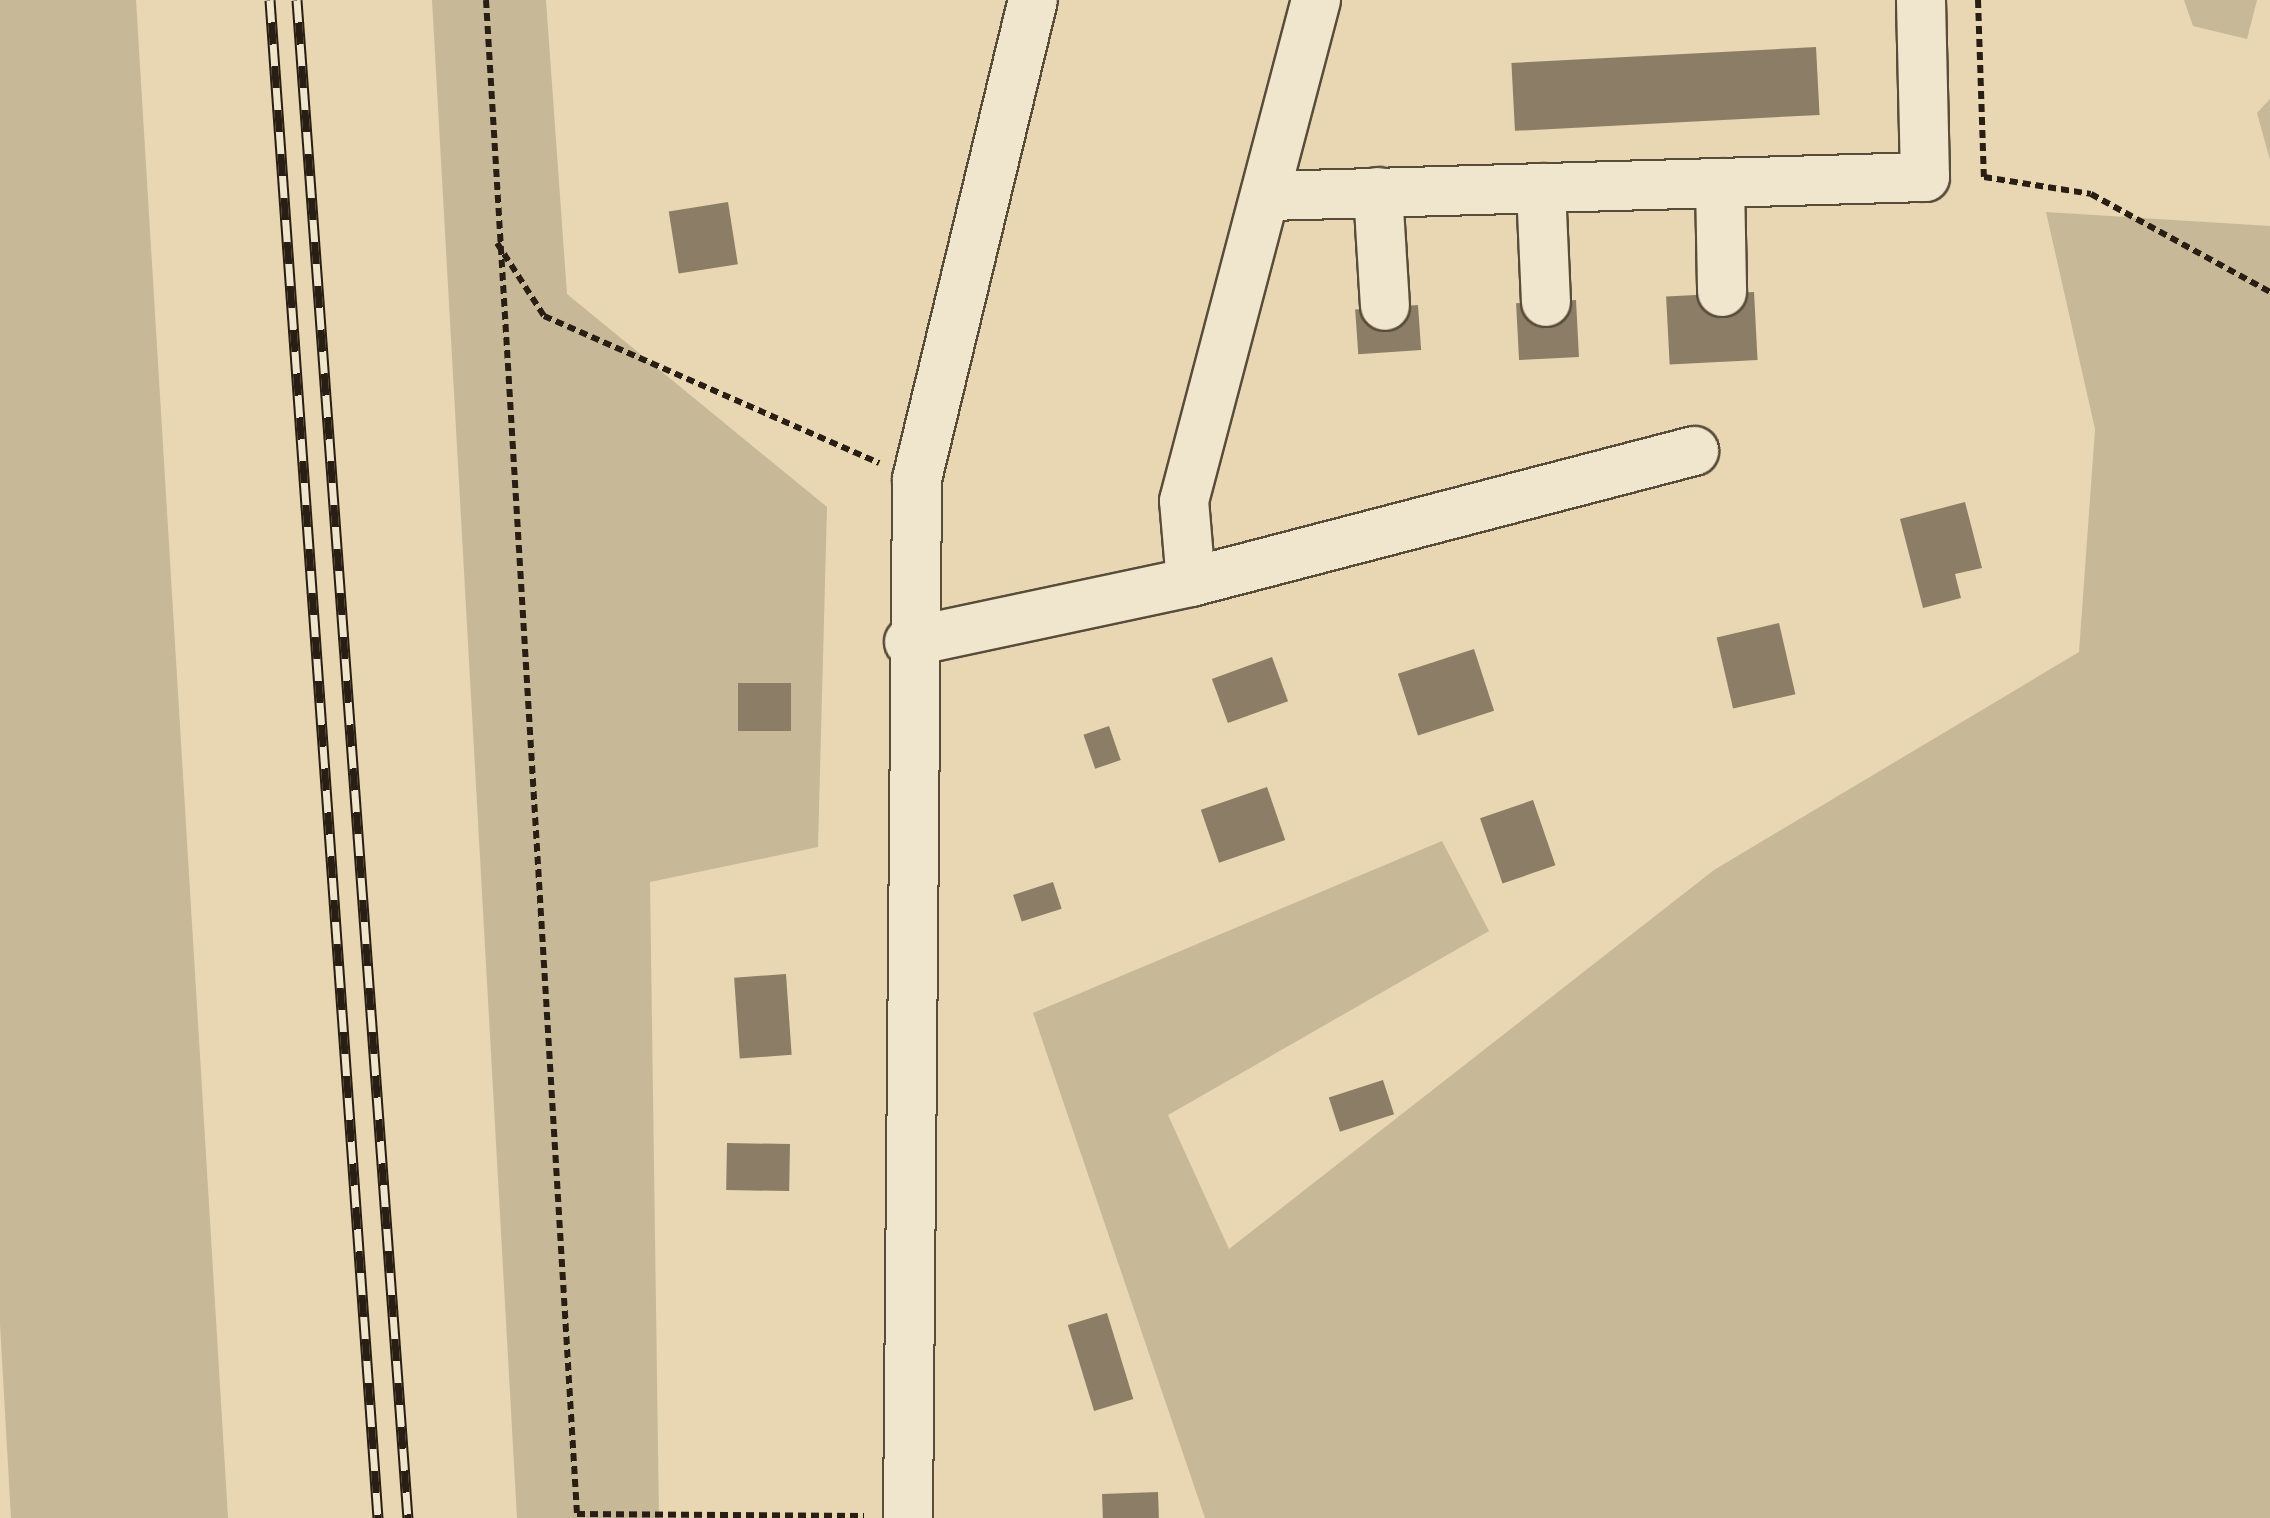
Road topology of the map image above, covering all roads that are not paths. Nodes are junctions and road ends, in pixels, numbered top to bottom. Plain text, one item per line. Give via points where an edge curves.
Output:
1 (1033, 0) edge
2 (1316, 0) edge
3 (1920, 0) edge
4 (1720, 182) junction
5 (1541, 188) junction
6 (1378, 192) junction
7 (1270, 196) junction
8 (1722, 292) dead end
9 (1546, 302) dead end
10 (1385, 306) dead end
11 (1694, 451) dead end
12 (1192, 582) junction
13 (909, 642) junction
14 (908, 1517) edge

1 - 13 street via 917,479
2 - 7 street
3 - 4 street via 1926,177
4 - 5 street
4 - 8 street
5 - 6 street
5 - 9 street
6 - 7 street
6 - 10 street
7 - 12 street via 1184,502
11 - 12 street
12 - 13 street
13 - 14 street

